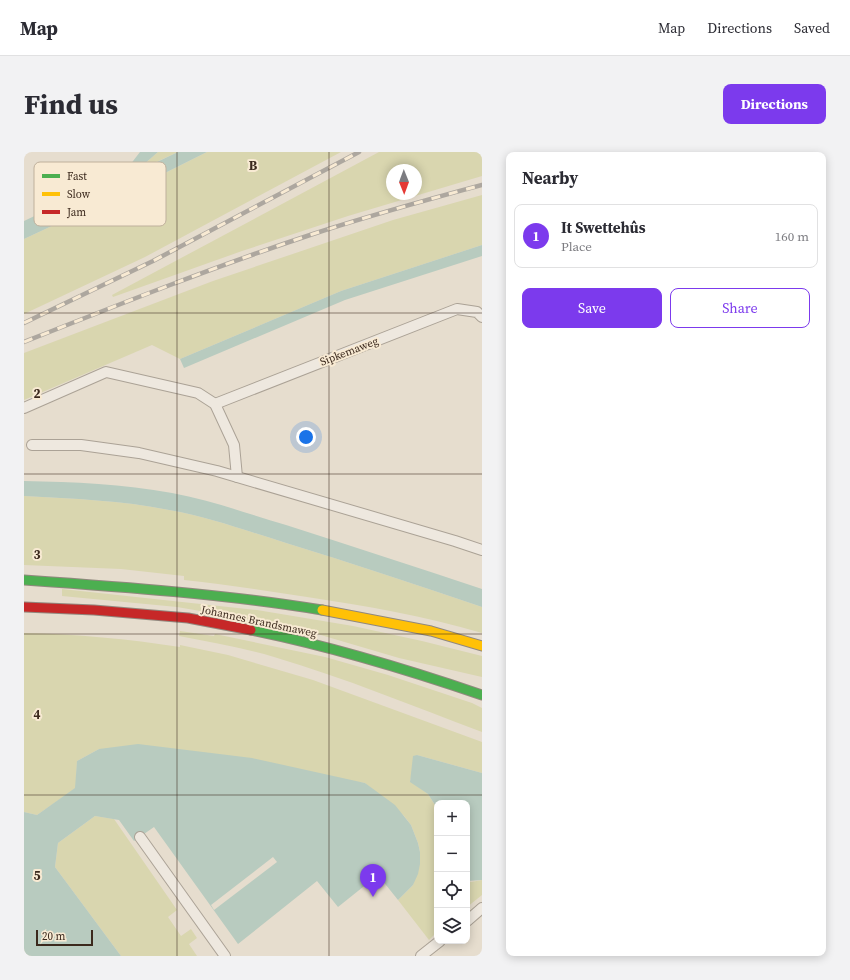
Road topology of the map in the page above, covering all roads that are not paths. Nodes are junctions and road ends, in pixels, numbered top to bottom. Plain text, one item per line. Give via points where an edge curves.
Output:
1 (482, 317) edge
2 (215, 404) junction
3 (24, 408) edge
4 (32, 445) dead end
5 (237, 477) junction
6 (482, 550) edge
7 (24, 580) edge
8 (24, 606) edge
9 (482, 646) edge
10 (482, 695) edge
11 (140, 837) dead end
12 (482, 908) edge
13 (470, 918) edge
14 (436, 944) edge
15 (226, 956) edge
16 (421, 956) edge

1 - 2 lane, Sipkemaweg via 477,312 457,309
2 - 3 lane via 198,393 106,372
2 - 5 lane via 234,445
4 - 5 lane via 81,445 139,453
5 - 6 lane
7 - 9 main road, Johannes Brandsmaweg via 143,588 279,603 416,628
8 - 10 main road, Johannes Brandsmaweg via 188,618 290,638 353,654
11 - 15 lane
12 - 13 lane
14 - 16 lane

